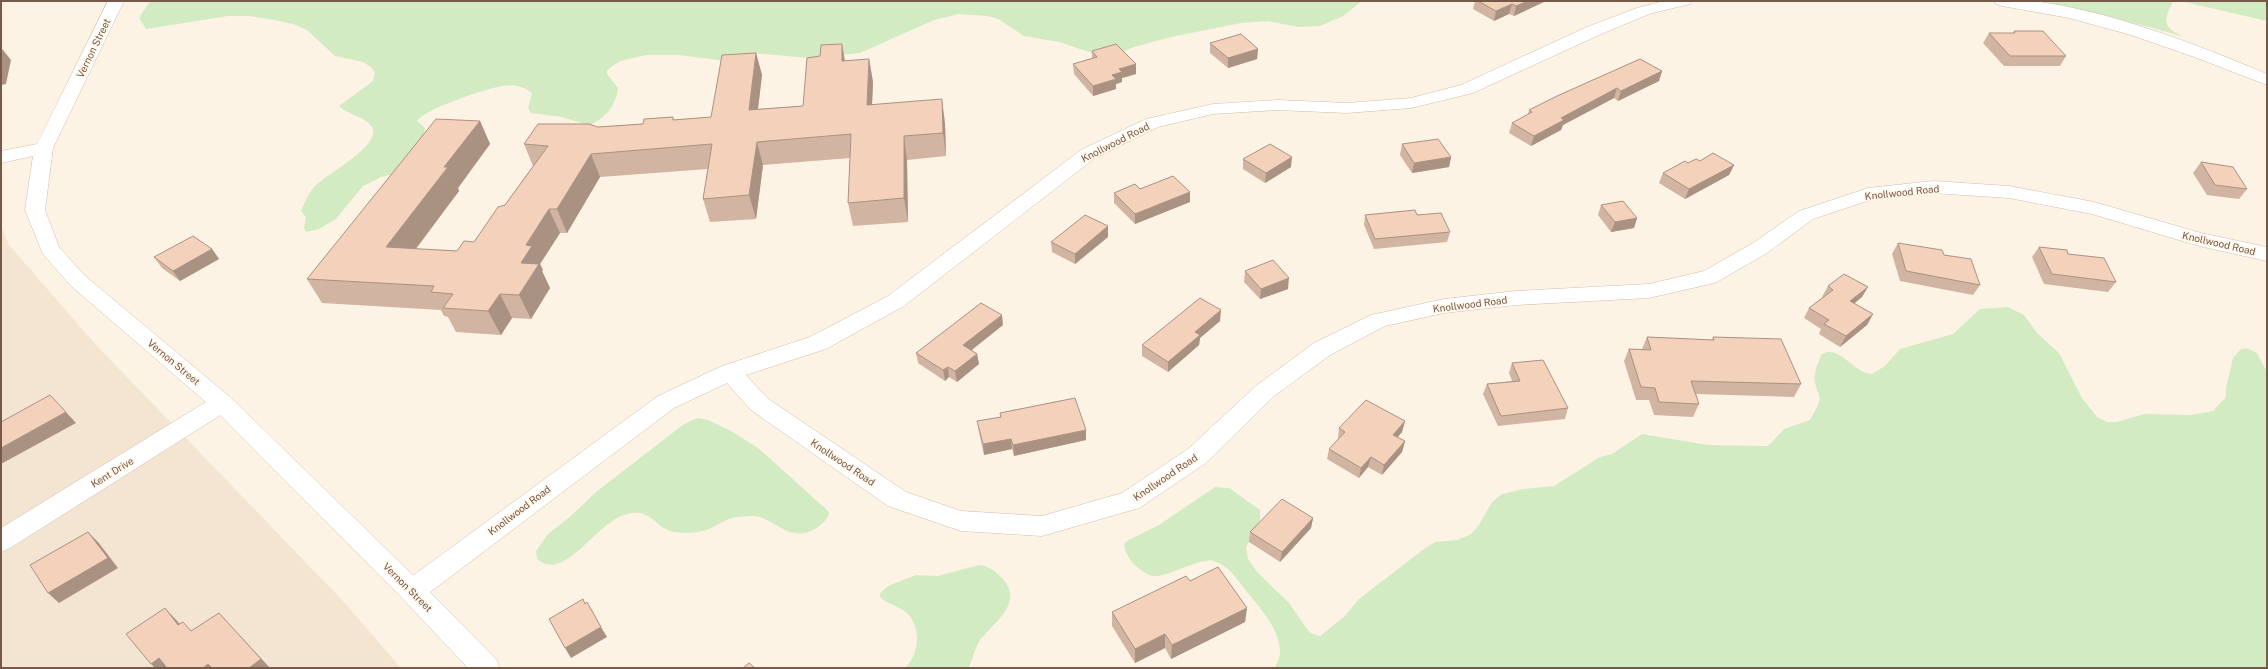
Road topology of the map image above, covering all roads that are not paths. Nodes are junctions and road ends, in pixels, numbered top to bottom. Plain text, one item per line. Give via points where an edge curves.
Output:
1 (116, 1) edge
2 (1684, 1) edge
3 (2002, 1) edge
4 (2267, 80) edge
5 (44, 148) junction
6 (1, 157) edge
7 (2267, 254) edge
8 (730, 372) junction
9 (222, 403) junction
10 (1, 541) edge
11 (412, 591) junction
12 (486, 668) edge

1 - 5 street, Vernon Street
2 - 8 street, Knollwood Road via 1636,14 1593,31 1467,89 1412,103 1347,108 1278,105 1214,109 1152,123 1088,154 896,301 818,342
3 - 4 street via 2091,19 2164,41
5 - 6 street
5 - 9 street, Vernon Street via 35,210 50,249 77,280
7 - 8 street, Knollwood Road via 2199,239 2094,208 2009,192 1933,187 1868,194 1806,215 1760,248 1710,277 1649,291 1516,298 1444,306 1379,320 1322,349 1265,391 1197,456 1130,500 1042,526 961,521 897,499 758,404
8 - 11 street, Knollwood Road via 666,402
9 - 10 street, Kent Drive
9 - 11 street, Vernon Street
11 - 12 street, Vernon Street

